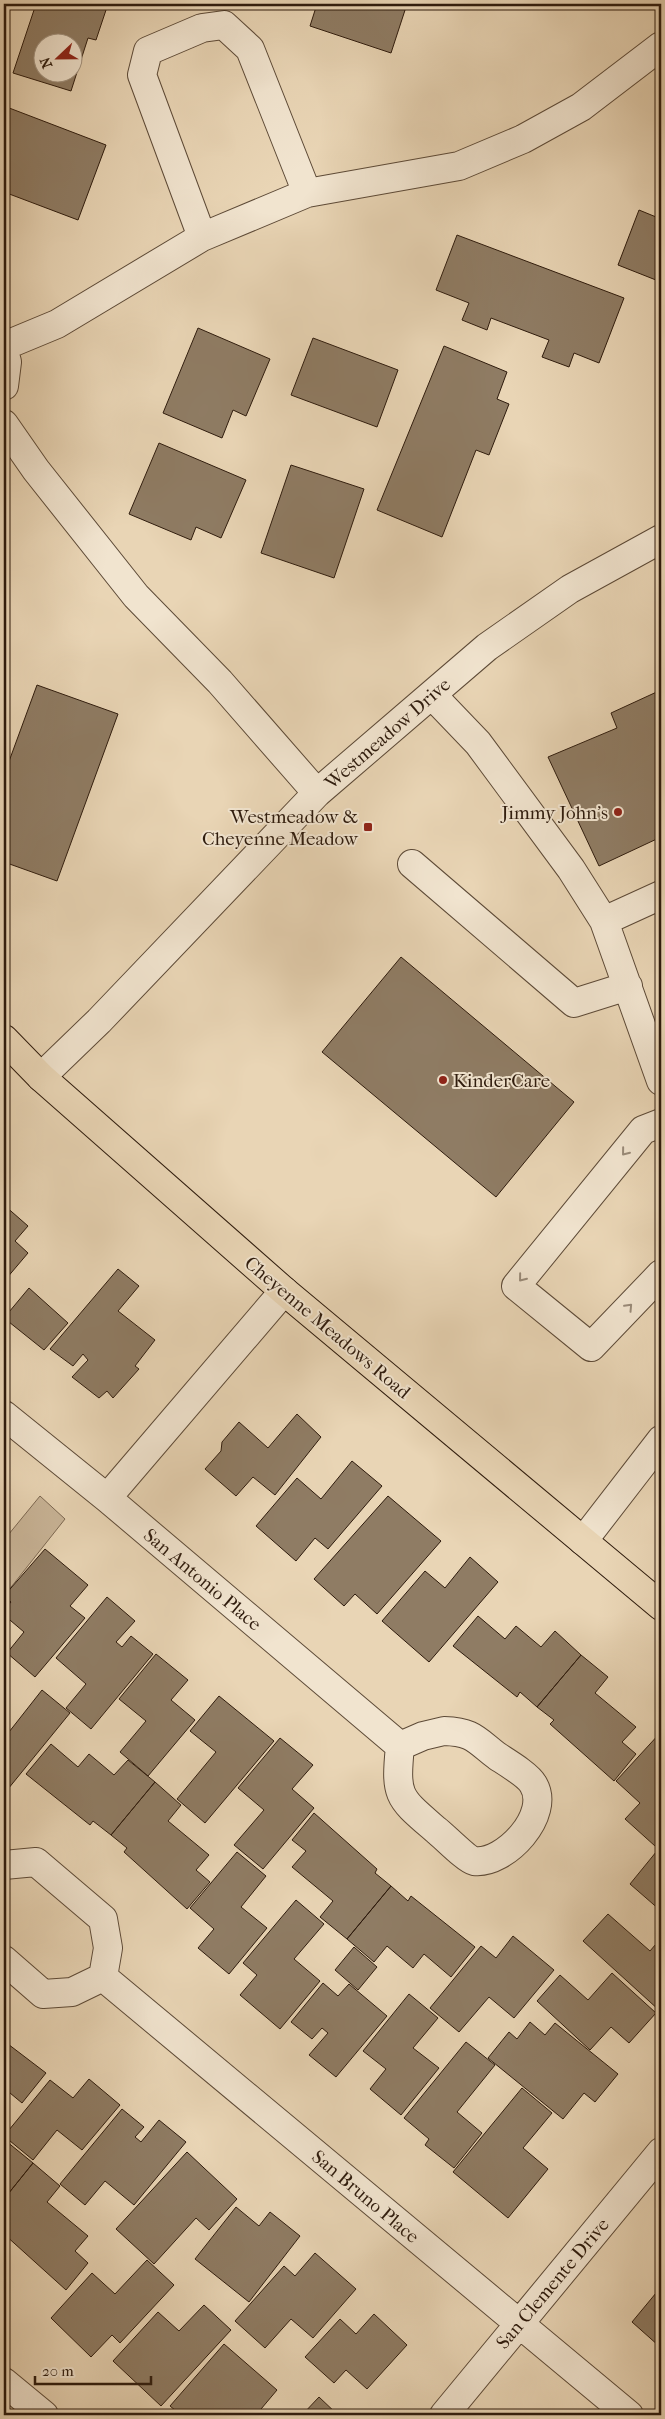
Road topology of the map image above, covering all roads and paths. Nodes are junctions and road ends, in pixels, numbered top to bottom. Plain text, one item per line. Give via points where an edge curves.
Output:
1 (661, 46) edge
2 (307, 193) junction
3 (202, 237) junction
4 (4, 346) edge
5 (4, 351) edge
6 (4, 386) edge
7 (4, 424) edge
8 (661, 539) edge
9 (432, 695) junction
10 (317, 793) junction
11 (412, 864) dead end
12 (661, 895) edge
13 (604, 921) junction
14 (628, 986) junction
15 (650, 1013) edge
16 (4, 1038) edge
17 (41, 1077) junction
18 (661, 1081) edge
19 (661, 1122) edge
20 (661, 1274) edge
21 (284, 1291) junction
22 (4, 1415) edge
23 (661, 1440) edge
24 (107, 1498) junction
25 (583, 1541) junction
26 (661, 1606) edge
27 (400, 1746) junction
28 (4, 1865) edge
29 (4, 1960) edge
30 (102, 1977) junction
31 (661, 2152) edge
32 (519, 2323) junction
33 (4, 2382) edge
34 (44, 2415) edge
35 (444, 2415) edge
36 (629, 2415) edge

1 - 2 street via 580,107 514,143 459,166
2 - 3 street
2 - 3 street via 250,49 224,26 202,28 148,51 142,75
3 - 4 street via 57,324
5 - 6 street via 7,362
7 - 10 street via 36,470 136,596 220,682
8 - 9 street, Westmeadow Drive via 570,589 487,648
9 - 10 street, Westmeadow Drive
9 - 13 street via 478,743 572,869
10 - 17 street, Westmeadow Drive via 99,1021
11 - 14 street via 574,1003
12 - 13 street
13 - 14 street
14 - 15 street
15 - 18 street
16 - 17 main road, Cheyenne Meadows Road
17 - 21 main road, Cheyenne Meadows Road
19 -> 20 street via 643,1130 516,1286 591,1348
21 - 24 street
21 - 25 main road, Cheyenne Meadows Road
22 - 24 street, San Antonio Place
23 - 25 street
24 - 27 street, San Antonio Place
25 - 26 main road, Cheyenne Meadows Road
27 - 27 street via 444,1731 465,1732 533,1783 538,1801 534,1818 510,1850 490,1861 472,1861 409,1806 398,1789
28 - 30 street via 36,1862 103,1919 108,1948
29 - 30 street via 43,1994 72,1992
30 - 32 street, San Bruno Place
31 - 32 street, San Clemente Drive
32 - 35 street, San Clemente Drive
32 - 36 street, San Bruno Place
33 - 34 street

